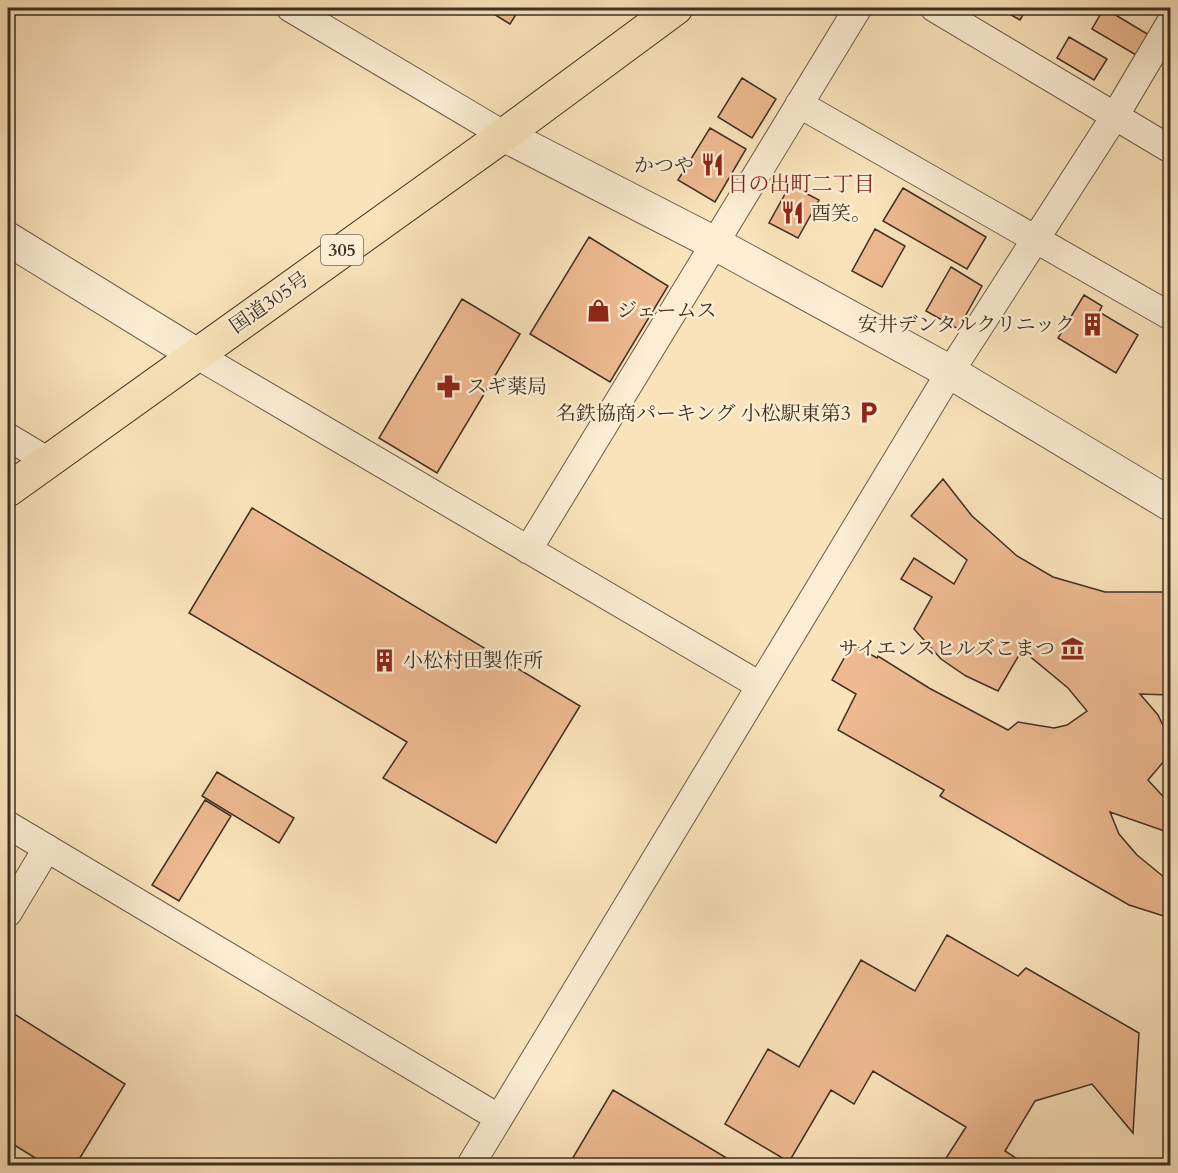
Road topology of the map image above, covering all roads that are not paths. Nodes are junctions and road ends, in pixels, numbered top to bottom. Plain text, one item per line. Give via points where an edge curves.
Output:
1 (290, 8) edge
2 (676, 8) edge
3 (858, 8) edge
4 (934, 8) edge
5 (1170, 23) edge
6 (799, 104) junction
7 (1115, 116) junction
8 (504, 135) junction
9 (1170, 149) edge
10 (8, 239) edge
11 (1038, 239) junction
12 (714, 243) junction
13 (1170, 316) edge
14 (195, 354) junction
15 (950, 372) junction
16 (8, 437) edge
17 (48, 461) junction
18 (8, 490) edge
19 (1170, 504) edge
20 (528, 550) junction
21 (759, 685) junction
22 (8, 825) edge
23 (47, 848) junction
24 (8, 913) edge
25 (498, 1118) junction
26 (470, 1166) edge

1 - 8 street
2 - 8 highway, 国道305号 / 305
3 - 6 street
4 - 7 street
5 - 7 street
6 - 11 street
6 - 12 street
7 - 9 street
7 - 11 street
8 - 12 street
8 - 14 highway, 国道305号 / 305
10 - 14 street
11 - 13 street
11 - 15 street
12 - 15 street
12 - 20 street
14 - 17 highway, 国道305号 / 305
14 - 20 street
15 - 19 street
15 - 21 street
16 - 17 street
17 - 18 highway, 国道305号 / 305
20 - 21 street
21 - 25 street
22 - 23 street
23 - 24 street
23 - 25 street
25 - 26 street

